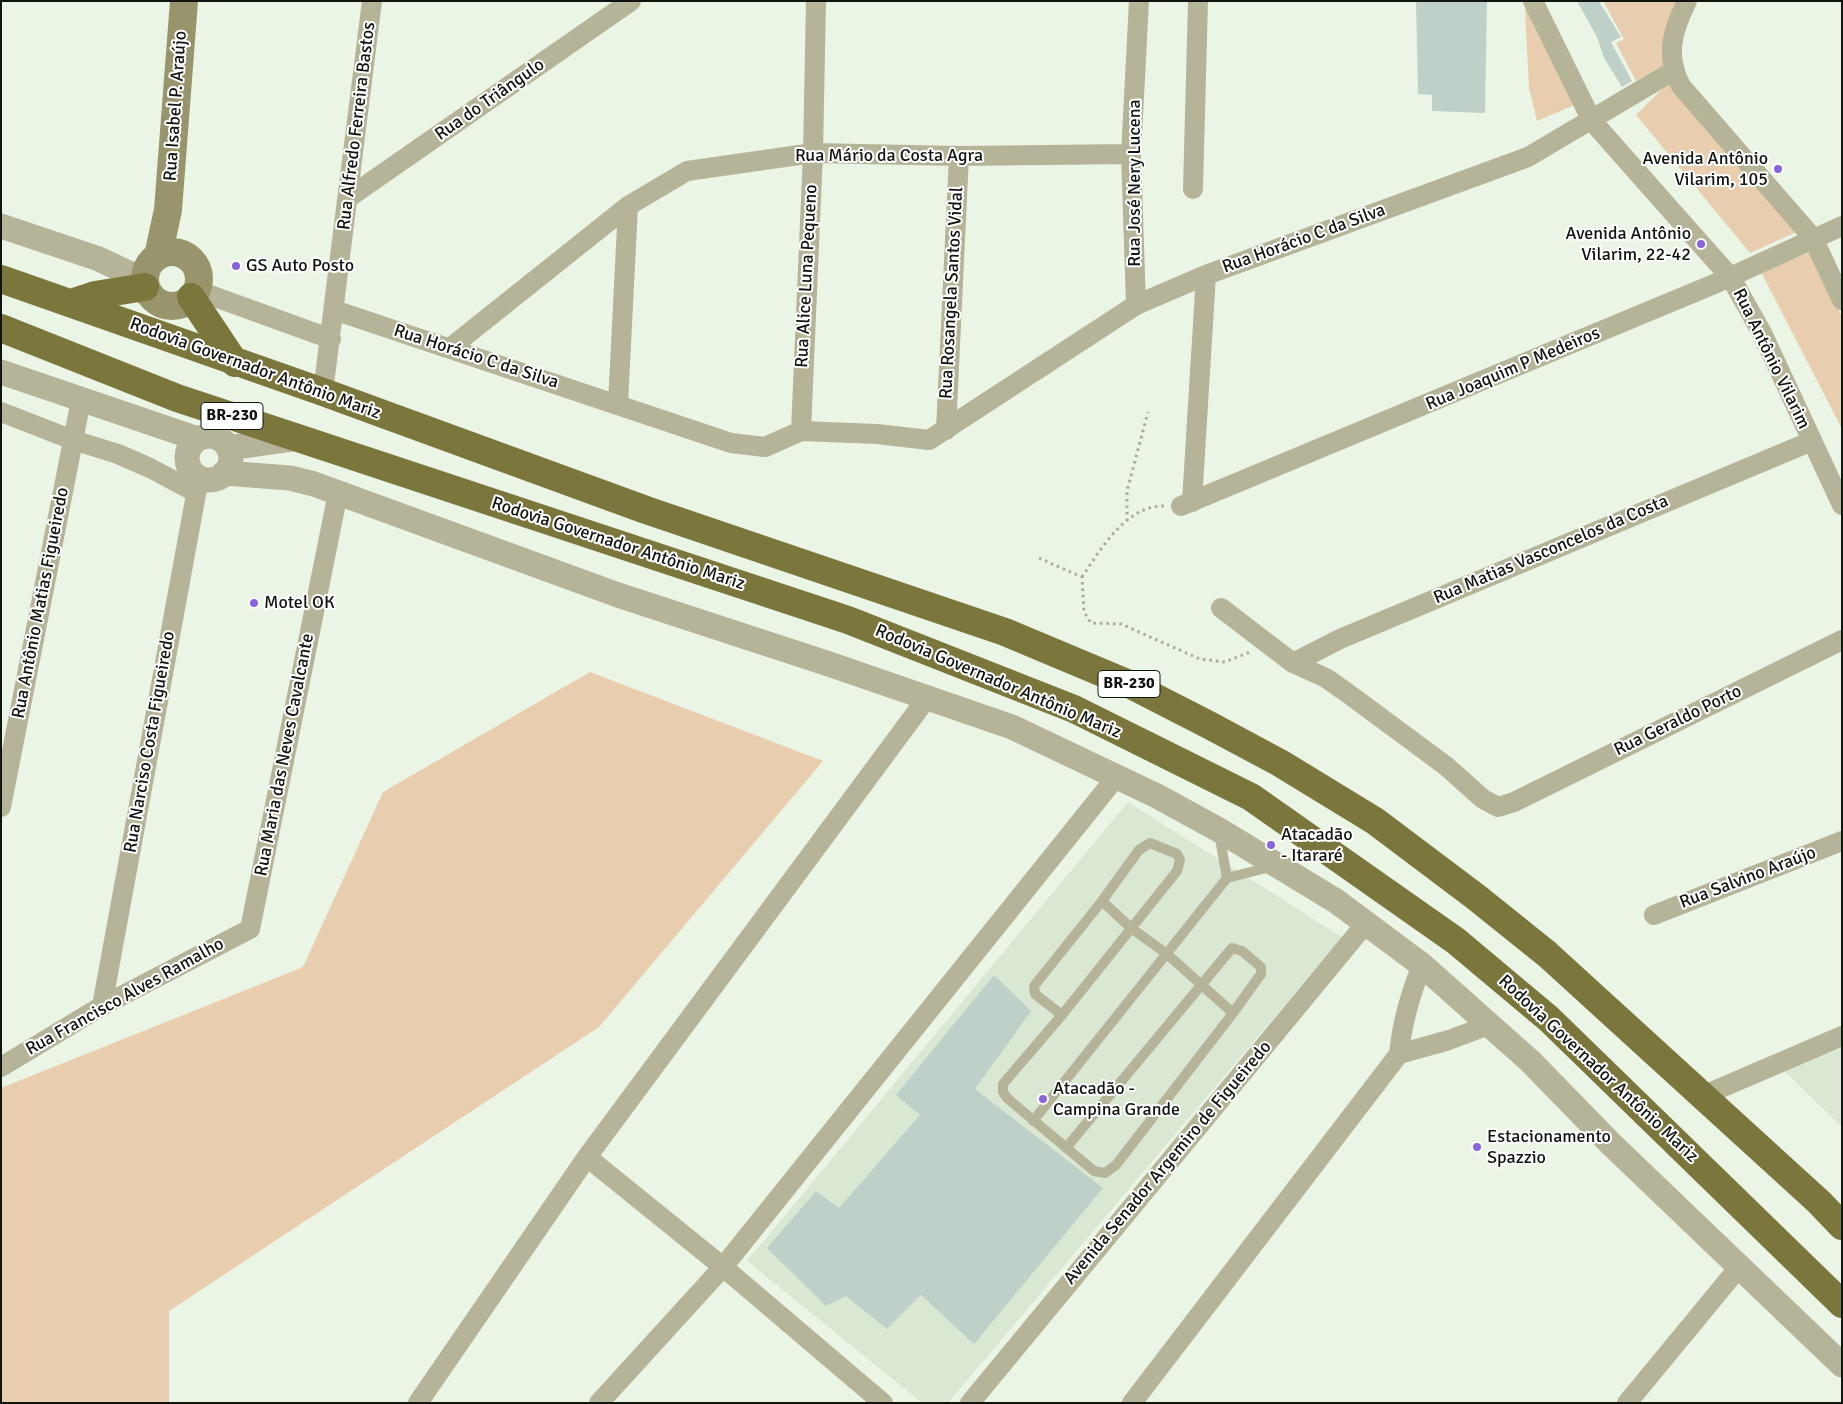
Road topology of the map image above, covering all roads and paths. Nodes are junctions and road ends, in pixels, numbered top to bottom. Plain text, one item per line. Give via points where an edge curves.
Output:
1 (184, 1) edge
2 (372, 1) edge
3 (631, 1) edge
4 (816, 1) edge
5 (1140, 1) edge
6 (1198, 1) edge
7 (1533, 1) edge
8 (1687, 1) edge
9 (1673, 71) junction
10 (1592, 121) junction
11 (813, 153) junction
12 (1131, 154) junction
13 (959, 156) junction
14 (1193, 189) dead end
15 (348, 198) junction
16 (628, 206) junction
17 (1, 226) edge
18 (1842, 226) edge
19 (1814, 238) junction
20 (156, 267) junction
21 (1206, 275) junction
22 (1731, 278) junction
23 (1, 279) edge
24 (193, 293) junction
25 (1842, 300) edge
26 (71, 303) junction
27 (1136, 305) junction
28 (334, 310) junction
29 (1, 328) edge
30 (330, 339) junction
31 (450, 348) junction
32 (235, 363) junction
33 (1, 372) edge
34 (323, 392) junction
35 (81, 400) junction
36 (618, 404) junction
37 (1, 412) edge
38 (1148, 412) dead end
39 (946, 430) junction
40 (800, 431) junction
41 (299, 438) junction
42 (72, 440) junction
43 (1812, 441) junction
44 (228, 458) junction
45 (195, 467) junction
46 (338, 493) junction
47 (1187, 504) junction
48 (1842, 505) edge
49 (1127, 521) junction
50 (1039, 558) dead end
51 (1082, 577) junction
52 (1222, 608) dead end
53 (1842, 640) edge
54 (1258, 650) dead end
55 (1293, 664) junction
56 (927, 698) junction
57 (1117, 776) junction
58 (1, 807) edge
59 (1219, 830) junction
60 (1842, 841) edge
61 (1278, 865) junction
62 (1227, 878) junction
63 (1102, 901) junction
64 (1654, 915) dead end
65 (1367, 922) junction
66 (1132, 928) junction
67 (250, 929) joint
68 (1167, 954) junction
69 (1422, 965) junction
70 (1202, 985) junction
71 (102, 1006) junction
72 (1233, 1013) junction
73 (1062, 1016) junction
74 (1489, 1024) junction
75 (1842, 1036) edge
76 (1399, 1054) junction
77 (1, 1067) edge
78 (1702, 1096) junction
79 (1033, 1121) junction
80 (1066, 1148) junction
81 (586, 1157) junction
82 (1842, 1226) edge
83 (1740, 1266) junction
84 (723, 1267) junction
85 (1842, 1304) edge
86 (1842, 1365) edge
87 (418, 1403) edge
88 (599, 1403) edge
89 (883, 1403) edge
90 (970, 1403) edge
91 (1132, 1403) edge
92 (1627, 1403) edge

1 - 20 main road, Rua Isabel P. Araújo via 168,210
2 - 15 street, Rua Alfredo Ferreira Bastos
3 - 15 street, Rua do Triângulo
4 - 11 street, Rua Alice Luna Pequeno
5 - 12 street, Rua José Nery Lucena
6 - 14 street
7 - 10 street, Rua Antônio Vilarim
8 - 9 street via 1673,38 1670,56
9 - 10 street, Rua Horácio C da Silva
9 - 19 street via 1681,86
10 - 21 street, Rua Horácio C da Silva via 1528,157
10 - 22 street, Rua Antônio Vilarim
11 - 13 street, Rua Mário da Costa Agra
11 - 16 street, Rua Mário da Costa Agra via 686,171
11 - 40 street, Rua Alice Luna Pequeno
12 - 13 street, Rua Mário da Costa Agra
12 - 27 street, Rua José Nery Lucena
13 - 39 street, Rua Rosangela Santos Vidal
15 - 28 street, Rua Alfredo Ferreira Bastos
16 - 31 street, Rua Mário da Costa Agra
16 - 36 street
17 - 20 street via 100,260
18 - 19 street, Rua Joaquim P Medeiros
19 - 22 street, Rua Joaquim P Medeiros
19 - 25 street
20 - 24 main road via 192,262 198,284
20 - 24 main road via 151,295 163,304 178,304
20 - 26 highway
21 - 27 street, Rua Horácio C da Silva
21 - 47 street
22 - 43 street, Rua Antônio Vilarim via 1762,334
22 - 47 street, Rua Joaquim P Medeiros
23 - 26 highway, Rodovia Governador Antônio Mariz / BR-230
24 - 30 street
24 - 32 highway
26 - 32 highway, Rodovia Governador Antônio Mariz / BR-230
27 - 39 street, Rua Horácio C da Silva
28 - 30 street, Rua Alfredo Ferreira Bastos
28 - 31 street, Rua Horácio C da Silva
29 - 41 highway, Rodovia Governador Antônio Mariz / BR-230 via 177,398
30 - 34 street, Rua Alfredo Ferreira Bastos
31 - 36 street, Rua Horácio C da Silva
32 - 34 highway, Rodovia Governador Antônio Mariz / BR-230
33 - 35 street
34 - 78 highway, Rodovia Governador Antônio Mariz / BR-230 via 655,513 1005,632 1129,684 1280,763 1375,821 1547,954
35 - 42 street, Rua Antônio Matias Figueiredo
35 - 45 street via 162,426
36 - 40 street, Rua Horácio C da Silva via 748,446 765,446
37 - 42 street
38 - 49 path via 1127,491
39 - 40 street, Rua Horácio C da Silva via 930,440
41 - 44 street
41 - 85 highway, Rodovia Governador Antônio Mariz / BR-230 via 848,620 1074,709 1251,797 1456,941 1549,1019
42 - 45 street via 150,468
42 - 58 street, Rua Antônio Matias Figueiredo
43 - 48 street, Rua Antônio Vilarim
43 - 55 street, Rua Matias Vasconcelos da Costa via 1349,635
44 - 45 street via 215,479
44 - 45 street via 221,440 203,436
44 - 46 street via 262,459 290,478
45 - 71 street, Rua Narciso Costa Figueiredo
46 - 56 street via 618,595
46 - 67 street, Rua Maria das Neves Cavalcante
47 - 49 path via 1156,506
49 - 51 path
50 - 51 path
51 - 54 path via 1084,612 1092,623 1121,624 1200,659 1225,662
52 - 55 street
53 - 55 street, Rua Geraldo Porto via 1498,807 1483,799 1446,766 1326,678
56 - 57 street via 1012,728
56 - 81 street
57 - 59 street
57 - 84 street
59 - 61 street
59 - 62 lane
60 - 64 street, Rua Salvino Araújo
61 - 62 lane
61 - 65 street
62 - 68 lane
63 - 66 lane
63 - 66 lane via 1138,850 1150,843 1177,854 1180,860 1177,871
63 - 73 lane via 1034,986 1035,994
65 - 69 street
65 - 90 street, Avenida Senador Argemiro de Figueiredo
66 - 68 lane
66 - 73 lane
67 - 71 street, Rua Francisco Alves Ramalho
68 - 70 lane
68 - 79 lane
69 - 74 street
69 - 76 street via 1401,1028
70 - 72 lane
70 - 72 lane via 1232,948 1242,951 1261,967 1261,974
70 - 80 lane
71 - 77 street, Rua Francisco Alves Ramalho
72 - 80 lane via 1116,1165 1105,1173 1094,1171
73 - 79 lane via 1003,1084 1007,1098
74 - 76 street via 1449,1040
74 - 83 street
75 - 78 street
76 - 91 street
78 - 82 highway, Rodovia Governador Antônio Mariz / BR-230
79 - 80 lane
81 - 84 street
81 - 87 street
83 - 86 street
83 - 92 street
84 - 88 street
84 - 89 street

